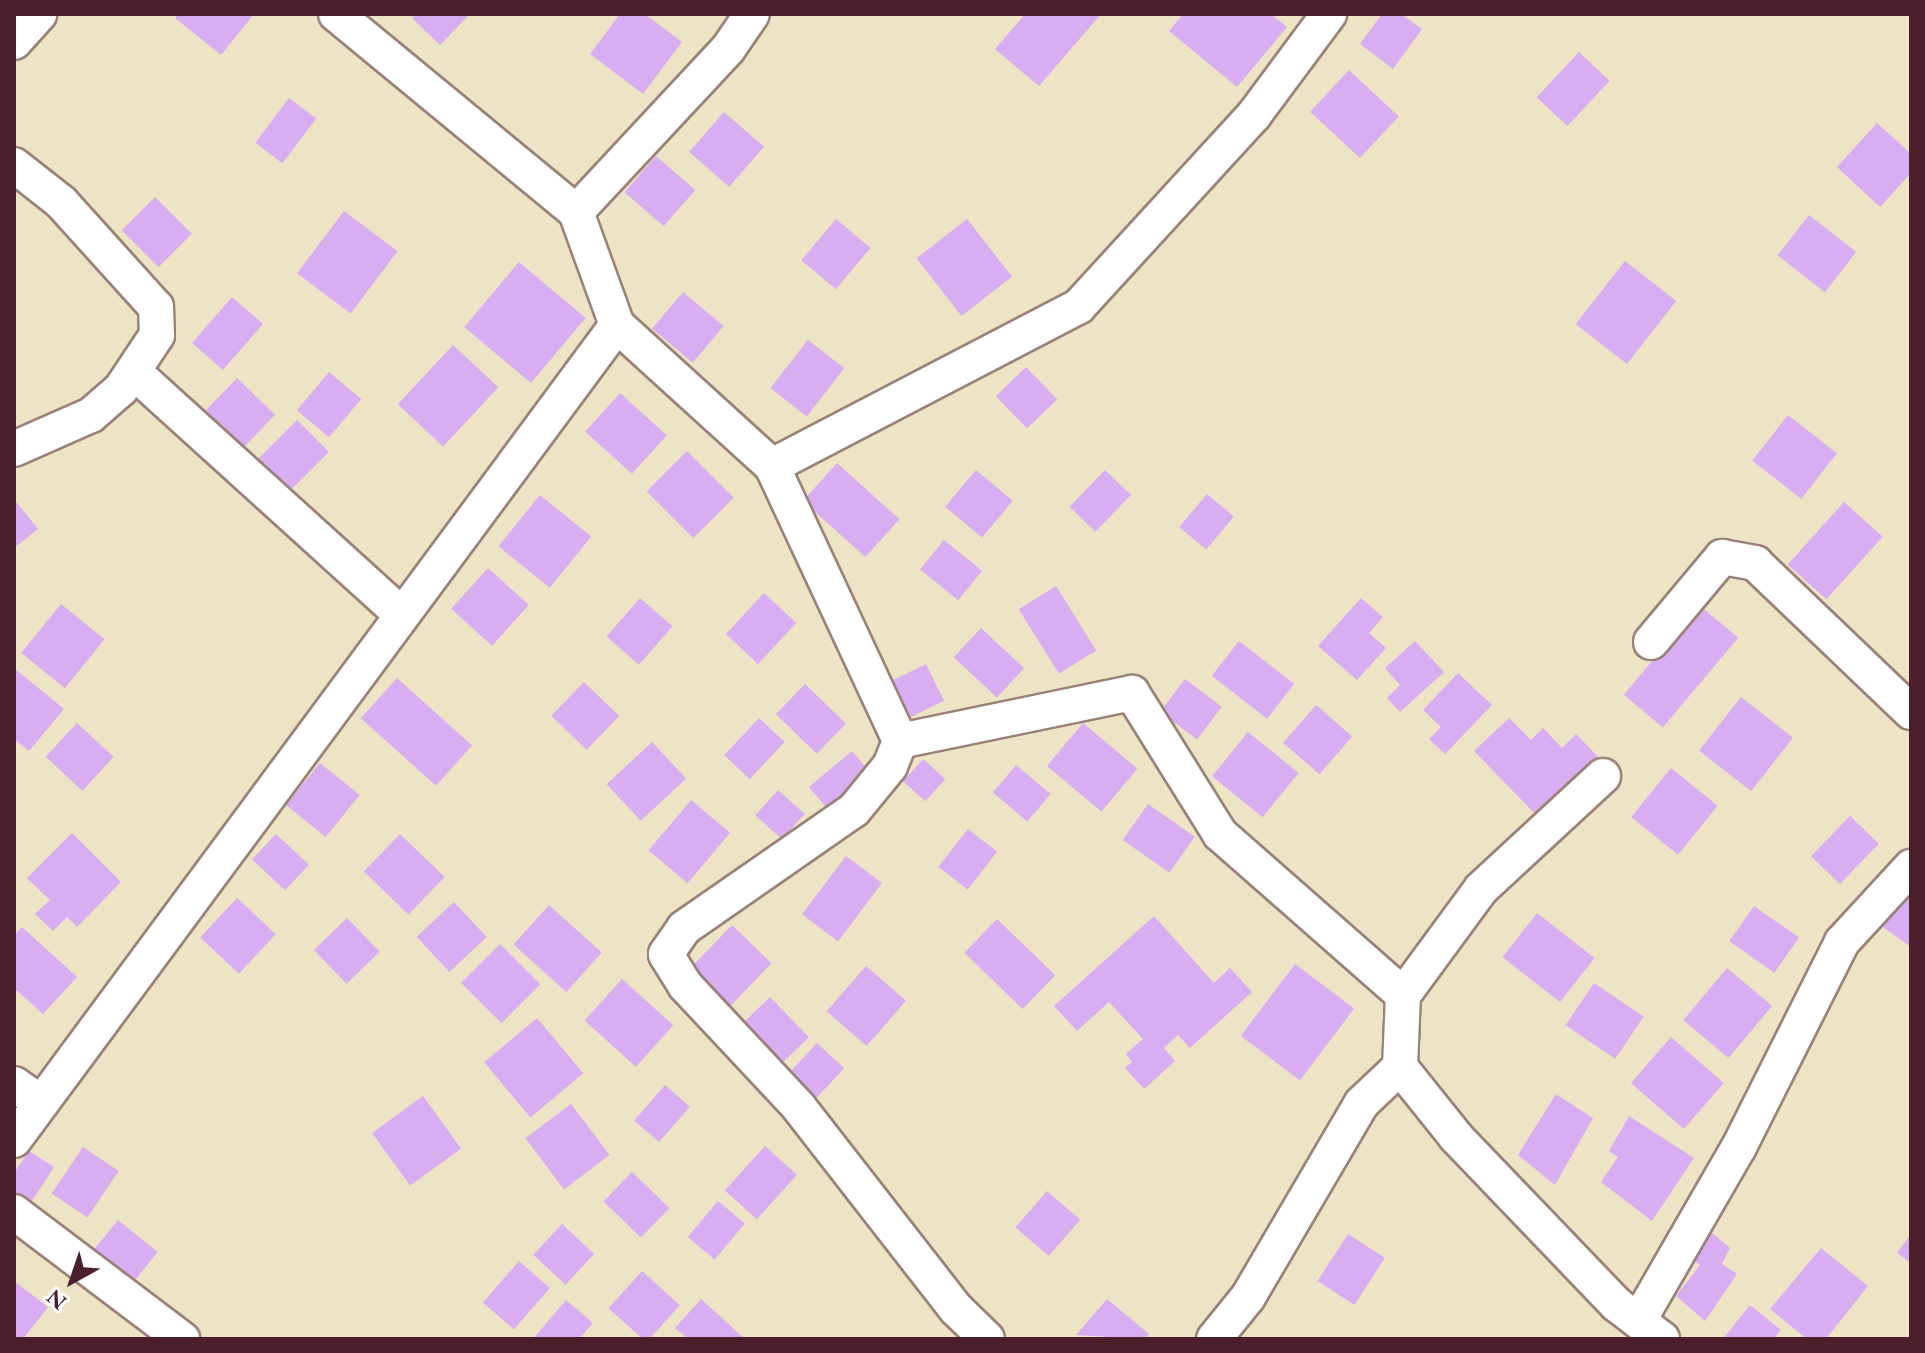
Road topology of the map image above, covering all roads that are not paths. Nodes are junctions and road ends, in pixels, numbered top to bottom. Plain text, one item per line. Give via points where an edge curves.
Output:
1 (39, 14) edge
2 (336, 14) edge
3 (752, 14) edge
4 (1329, 14) edge
5 (14, 42) edge
6 (14, 165) edge
7 (576, 212) junction
8 (617, 325) junction
9 (134, 372) junction
10 (14, 449) edge
11 (772, 466) junction
12 (401, 614) junction
13 (1651, 642) dead end
14 (1911, 712) edge
15 (900, 741) junction
16 (1603, 776) dead end
17 (1911, 867) edge
18 (1403, 995) junction
19 (1400, 1067) junction
20 (27, 1094) edge
21 (14, 1140) edge
22 (14, 1212) edge
23 (1650, 1329) edge
24 (182, 1339) edge
25 (987, 1339) edge
26 (1214, 1339) edge

1 - 5 street
2 - 7 street
3 - 7 street via 728,49
4 - 11 street via 1254,115 1079,306
6 - 9 street via 61,202 156,307 157,335
7 - 8 street
8 - 11 street
8 - 12 street
9 - 10 street via 91,415
9 - 12 street
11 - 15 street
12 - 20 street
13 - 14 street via 1722,557 1755,563
15 - 18 street via 1132,693 1220,834
15 - 25 street via 890,766 854,810 684,928 666,954 685,985 799,1107 956,1309
16 - 18 street via 1481,889
17 - 23 street via 1842,942
18 - 19 street
19 - 23 street via 1456,1137 1616,1304
19 - 26 street via 1362,1103 1248,1297
20 - 21 street
22 - 24 street

